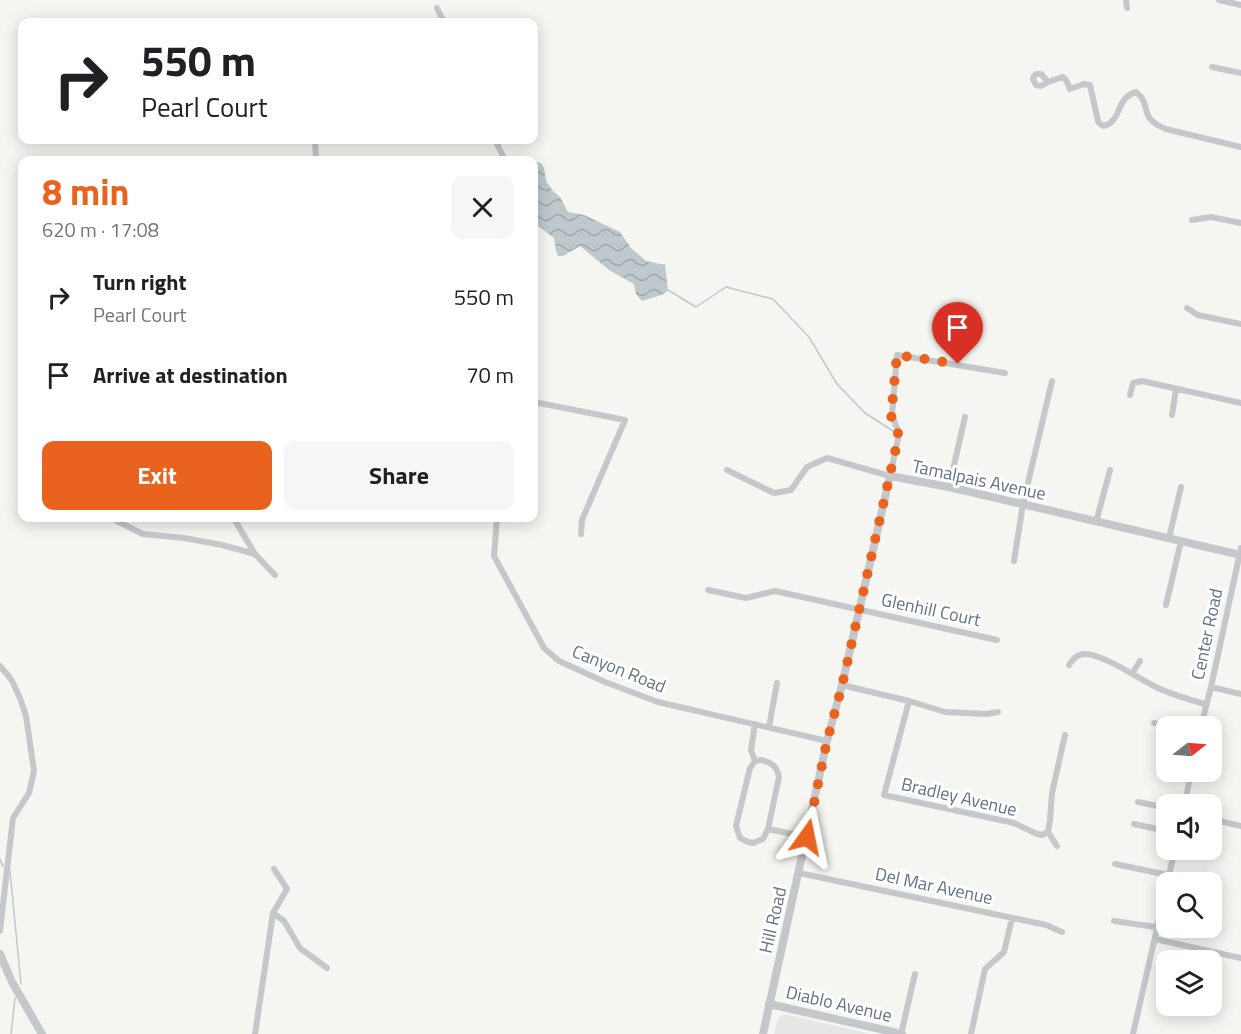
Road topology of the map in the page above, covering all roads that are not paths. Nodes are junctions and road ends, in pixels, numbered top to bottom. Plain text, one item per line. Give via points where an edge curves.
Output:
1 (1126, 0) edge
2 (1218, 0) edge
3 (1241, 5) edge
4 (437, 8) dead end
5 (1127, 8) dead end
6 (442, 18) edge
7 (1212, 67) dead end
8 (1241, 73) edge
9 (1048, 82) dead end
10 (1241, 147) edge
11 (1192, 220) dead end
12 (1241, 223) edge
13 (1187, 308) dead end
14 (1241, 324) edge
15 (1005, 373) dead end
16 (1052, 381) dead end
17 (1176, 389) junction
18 (1130, 395) dead end
19 (538, 403) edge
20 (1241, 403) edge
21 (1172, 415) dead end
22 (965, 417) dead end
23 (727, 470) dead end
24 (1110, 470) dead end
25 (890, 476) junction
26 (949, 487) junction
27 (1181, 487) dead end
28 (1023, 504) junction
29 (119, 522) edge
30 (235, 522) edge
31 (497, 522) edge
32 (1096, 522) junction
33 (581, 534) dead end
34 (1169, 538) junction
35 (1180, 541) junction
36 (1240, 553) edge
37 (255, 554) junction
38 (1014, 561) dead end
39 (275, 575) dead end
40 (708, 590) dead end
41 (1166, 605) dead end
42 (859, 610) junction
43 (997, 640) dead end
44 (1140, 661) dead end
45 (1069, 665) dead end
46 (0, 666) edge
47 (1132, 675) junction
48 (777, 683) dead end
49 (842, 686) junction
50 (1211, 687) junction
51 (1241, 694) edge
52 (909, 701) junction
53 (1205, 704) junction
54 (998, 712) dead end
55 (1203, 716) edge
56 (755, 724) junction
57 (769, 727) junction
58 (1065, 735) dead end
59 (827, 741) junction
60 (755, 761) junction
61 (1138, 802) dead end
62 (1156, 806) edge
63 (1222, 821) edge
64 (1134, 824) dead end
65 (1241, 826) edge
66 (768, 829) junction
67 (1156, 829) edge
68 (1048, 832) junction
69 (807, 837) junction
70 (1057, 846) dead end
71 (1114, 864) dead end
72 (274, 869) dead end
73 (799, 873) junction
74 (1156, 873) edge
75 (273, 913) junction
76 (1012, 918) junction
77 (1114, 921) dead end
78 (1156, 927) joint
79 (0, 931) edge
80 (1062, 932) dead end
81 (1155, 939) junction
82 (0, 954) edge
83 (1241, 958) edge
84 (327, 968) dead end
85 (915, 974) dead end
86 (769, 1004) junction
87 (42, 1034) edge
88 (255, 1034) edge
89 (763, 1034) edge
90 (901, 1034) edge
91 (971, 1034) edge
92 (1133, 1034) edge

1 - 5 street
2 - 3 street
4 - 6 street
7 - 8 street
9 - 10 street via 1063,77 1070,89 1090,85 1098,121 1104,126 1112,122 1127,96 1136,92 1156,125
11 - 12 street via 1211,217
13 - 14 street via 1198,315
15 - 25 street, Hill Road via 897,355 891,416 898,439
16 - 28 street
17 - 18 street via 1142,381 1133,383
17 - 20 street
17 - 21 street
19 - 33 street via 625,420 582,520
22 - 26 street
23 - 25 street, Tamalpais Avenue via 774,493 791,490 807,467 827,458
24 - 32 street
25 - 26 street, Tamalpais Avenue
25 - 42 street, Hill Road
26 - 28 street, Tamalpais Avenue
27 - 34 street
28 - 32 street, Tamalpais Avenue
28 - 38 street
29 - 37 street via 143,534 222,545
30 - 37 street
31 - 56 street, Canyon Road via 494,556 544,648 559,661 658,702
32 - 34 street, Tamalpais Avenue
34 - 35 street, Tamalpais Avenue
35 - 36 street, Tamalpais Avenue
35 - 41 street
36 - 50 street, Center Road
37 - 39 street
40 - 42 street, Glenhill Court via 746,598 775,591
42 - 43 street, Glenhill Court
42 - 49 street, Hill Road
44 - 47 street
45 - 47 street via 1072,658 1083,654 1097,656
46 - 79 street via 11,679 26,716 34,771 29,793 13,818
47 - 53 street via 1176,696
48 - 57 street
49 - 52 street
49 - 59 street, Hill Road
50 - 51 street
50 - 53 street, Center Road
52 - 54 street via 945,712
52 - 68 street, Bradley Avenue via 884,795 1014,824 1037,834
53 - 55 street, Center Road
56 - 57 street, Canyon Road
56 - 60 street via 751,750
57 - 59 street, Canyon Road
58 - 68 street
59 - 69 street, Hill Road
60 - 66 street via 772,764 778,771
60 - 66 street via 748,774 737,830 740,838 753,843 763,839
61 - 62 street
63 - 65 street
64 - 67 street
66 - 69 street
68 - 70 street
69 - 73 street, Hill Road
71 - 74 street
72 - 75 street via 287,889
73 - 76 street, Del Mar Avenue
73 - 86 street, Hill Road
75 - 84 street via 284,921 300,948
75 - 88 street
76 - 80 street, Del Mar Avenue
76 - 91 street via 1004,952 985,969
77 - 78 street
78 - 81 street
81 - 83 street
81 - 92 street
82 - 87 street
85 - 90 street
86 - 89 street, Hill Road
86 - 90 street, Diablo Avenue

